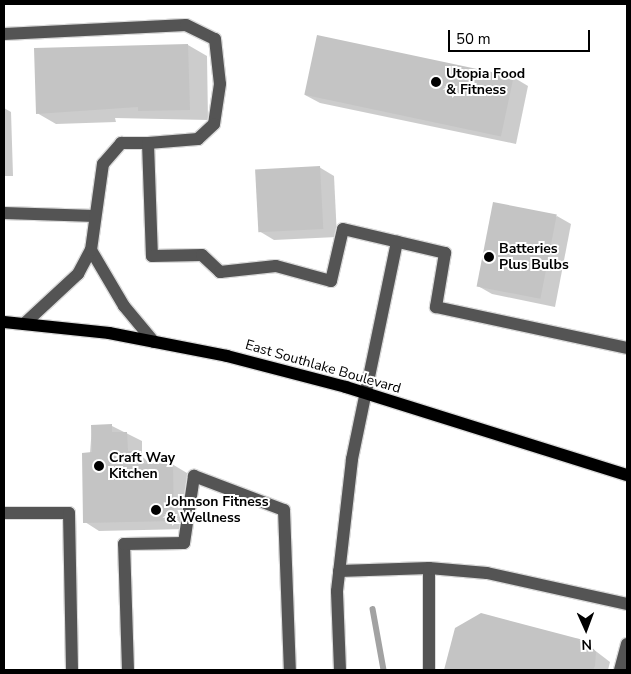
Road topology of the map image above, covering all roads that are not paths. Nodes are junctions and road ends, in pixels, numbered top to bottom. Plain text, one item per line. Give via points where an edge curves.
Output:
1 (4, 34) edge
2 (148, 143) junction
3 (4, 213) edge
4 (95, 216) junction
5 (397, 242) junction
6 (91, 250) junction
7 (4, 322) edge
8 (24, 324) junction
9 (154, 342) junction
10 (627, 348) edge
11 (368, 394) junction
12 (627, 475) edge
13 (4, 513) edge
14 (429, 568) junction
15 (339, 571) junction
16 (627, 604) edge
17 (627, 644) edge
18 (72, 670) edge
19 (128, 670) edge
20 (290, 670) edge
21 (340, 670) edge
22 (429, 670) edge
23 (620, 670) edge

1 - 2 lane via 186,25 215,38 220,84 214,124 198,139
2 - 4 lane via 120,143 103,164
2 - 5 lane via 152,256 202,255 220,272 276,266 332,281 343,229
3 - 4 lane
4 - 6 lane
5 - 10 lane via 445,253 436,307
5 - 11 lane
6 - 8 lane via 78,274
6 - 9 lane via 124,306
7 - 8 main road, East Southlake Boulevard
8 - 9 main road, East Southlake Boulevard
9 - 11 main road, East Southlake Boulevard
11 - 12 main road, East Southlake Boulevard
11 - 15 lane via 352,459
13 - 18 lane via 69,513
14 - 15 lane
14 - 16 lane via 487,573
14 - 22 lane
15 - 21 lane
17 - 23 lane
19 - 20 lane via 124,544 184,543 194,476 284,510

